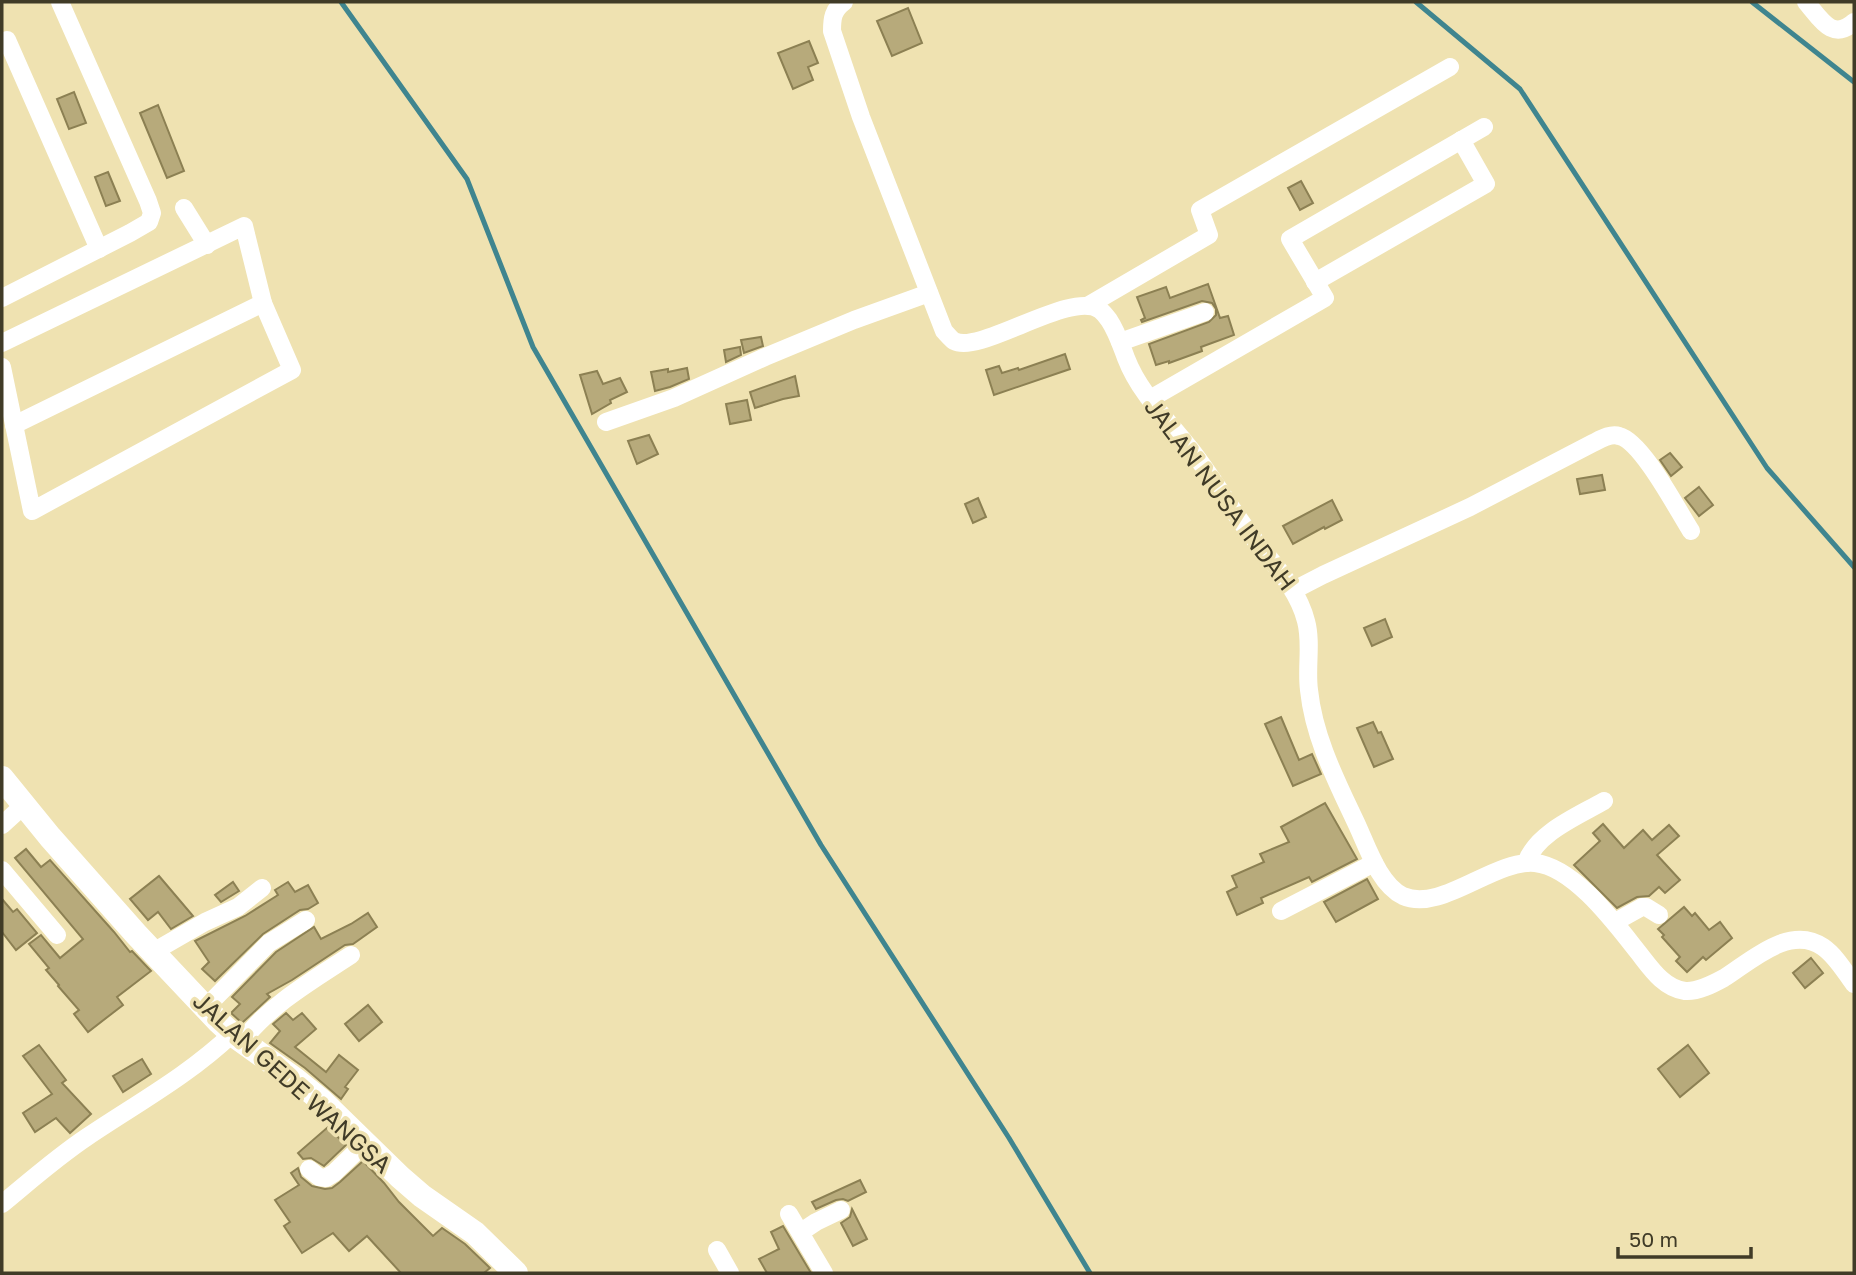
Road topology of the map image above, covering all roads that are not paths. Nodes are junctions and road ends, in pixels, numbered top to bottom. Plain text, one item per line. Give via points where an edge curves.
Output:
1 (60, 2) edge
2 (844, 2) edge
3 (1806, 2) edge
4 (1854, 22) edge
5 (6, 40) dead end
6 (1450, 67) dead end
7 (1484, 127) dead end
8 (1461, 140) junction
9 (184, 208) dead end
10 (207, 244) junction
11 (99, 249) junction
12 (1315, 282) junction
13 (929, 293) junction
14 (2, 298) edge
15 (263, 303) junction
16 (1089, 305) junction
17 (1205, 312) dead end
18 (1120, 342) junction
19 (2, 343) edge
20 (2, 367) edge
21 (1150, 399) junction
22 (606, 422) dead end
23 (14, 425) junction
24 (1690, 531) dead end
25 (1294, 590) junction
26 (2, 778) edge
27 (1604, 801) dead end
28 (24, 805) junction
29 (2, 825) edge
30 (1374, 863) junction
31 (1526, 863) junction
32 (2, 870) edge
33 (261, 888) dead end
34 (1281, 911) dead end
35 (1659, 915) dead end
36 (306, 920) dead end
37 (1615, 922) junction
38 (57, 935) dead end
39 (153, 952) junction
40 (351, 955) dead end
41 (1854, 985) edge
42 (206, 1007) junction
43 (237, 1037) junction
44 (365, 1143) junction
45 (309, 1169) dead end
46 (2, 1204) edge
47 (841, 1210) dead end
48 (789, 1214) dead end
49 (801, 1232) junction
50 (717, 1250) dead end
51 (516, 1273) edge
52 (730, 1273) edge
53 (824, 1273) edge

1 - 11 street via 152,213 149,222
2 - 13 street via 836,7 832,32
3 - 4 street via 1836,31
5 - 11 street
6 - 16 street via 1200,210 1209,235
7 - 8 street
8 - 12 street via 1290,239
8 - 12 street via 1486,184
9 - 10 street
10 - 15 street via 244,226
10 - 19 street
11 - 14 street
12 - 21 street via 1325,298
13 - 16 street via 944,331 963,343 1063,309
13 - 22 street
15 - 23 street
15 - 23 street via 292,370 32,511
16 - 18 street, JALAN NUSA INDAH via 1099,309
17 - 18 street
18 - 21 street, JALAN NUSA INDAH
20 - 23 street
21 - 25 street, JALAN NUSA INDAH
24 - 25 street via 1648,463 1628,441 1615,435
25 - 30 street, JALAN NUSA INDAH via 1307,623 1313,713 1328,761
26 - 28 street, JALAN GEDE WANGSA
27 - 31 street via 1542,839
28 - 29 street
28 - 39 street, JALAN GEDE WANGSA
30 - 31 street, JALAN NUSA INDAH via 1393,889 1418,900
30 - 34 street
31 - 37 street via 1551,866 1567,876
32 - 38 street
33 - 39 street via 238,907
35 - 37 street via 1642,907
36 - 42 street via 269,943
37 - 41 street via 1658,976 1674,988 1687,991 1717,982 1773,945 1798,940 1822,946
39 - 42 street, JALAN GEDE WANGSA
40 - 43 street
42 - 43 street, JALAN GEDE WANGSA
43 - 44 street, JALAN GEDE WANGSA via 313,1094
43 - 46 street via 64,1153
44 - 45 street via 330,1176 319,1177
44 - 51 street, JALAN GEDE WANGSA via 422,1196 475,1233
47 - 49 street
48 - 49 street
49 - 53 street
50 - 52 street

